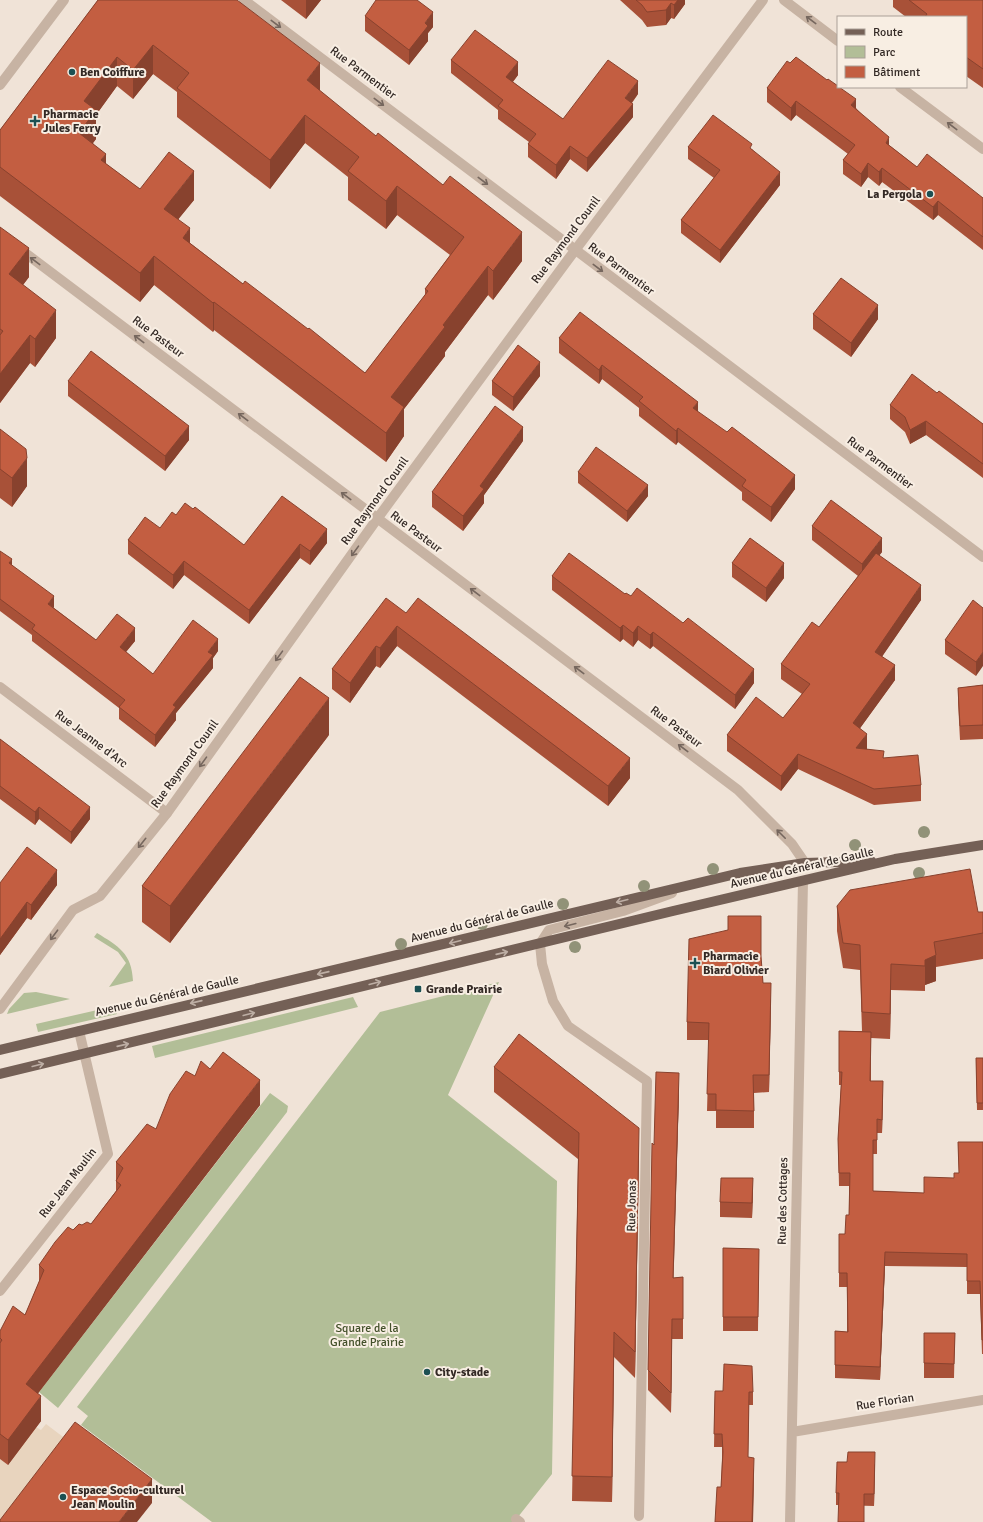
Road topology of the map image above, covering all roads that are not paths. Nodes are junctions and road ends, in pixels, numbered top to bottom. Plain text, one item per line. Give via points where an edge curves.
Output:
1 (64, 0) edge
2 (244, 0) edge
3 (763, 0) edge
4 (784, 0) edge
5 (837, 40) edge
6 (0, 85) edge
7 (901, 88) edge
8 (983, 149) edge
9 (0, 234) edge
10 (575, 250) junction
11 (378, 519) junction
12 (983, 557) edge
13 (0, 687) edge
14 (167, 813) junction
15 (983, 845) edge
16 (895, 860) junction
17 (806, 863) junction
18 (803, 881) junction
19 (700, 882) junction
20 (540, 944) junction
21 (0, 1009) edge
22 (79, 1031) junction
23 (0, 1050) edge
24 (85, 1054) junction
25 (0, 1074) edge
26 (0, 1291) edge
27 (983, 1400) edge
28 (792, 1432) junction
29 (639, 1516) dead end
30 (790, 1522) edge

1 - 6 street
2 -> 10 street, Rue Parmentier
3 - 10 street, Rue Raymond Counil
5 -> 4 street
8 -> 7 street
11 -> 9 street, Rue Pasteur
10 - 11 street, Rue Raymond Counil
10 -> 12 street, Rue Parmentier
11 -> 14 street, Rue Raymond Counil
17 -> 11 street, Rue Pasteur via 792,844 738,790
13 - 14 street, Rue Jeanne d'Arc
14 -> 21 street, Rue Raymond Counil via 100,896 73,910
15 - 16 main road, Avenue du Général de Gaulle
16 - 17 main road, Avenue du Général de Gaulle
16 - 18 main road, Avenue du Général de Gaulle
17 - 19 main road, Avenue du Général de Gaulle
18 - 20 main road, Avenue du Général de Gaulle
18 - 28 street, Rue des Cottages
19 -> 20 street via 623,912 549,930
19 -> 22 main road, Avenue du Général de Gaulle
24 -> 20 main road, Avenue du Général de Gaulle
20 - 29 street, Rue Jonas via 542,964 553,1001 568,1026 647,1081
22 - 23 main road, Avenue du Général de Gaulle
22 - 24 street
25 -> 24 main road, Avenue du Général de Gaulle
24 - 26 street, Rue Jean Moulin via 108,1154
27 - 28 street, Rue Florian
28 - 30 street, Rue des Cottages

